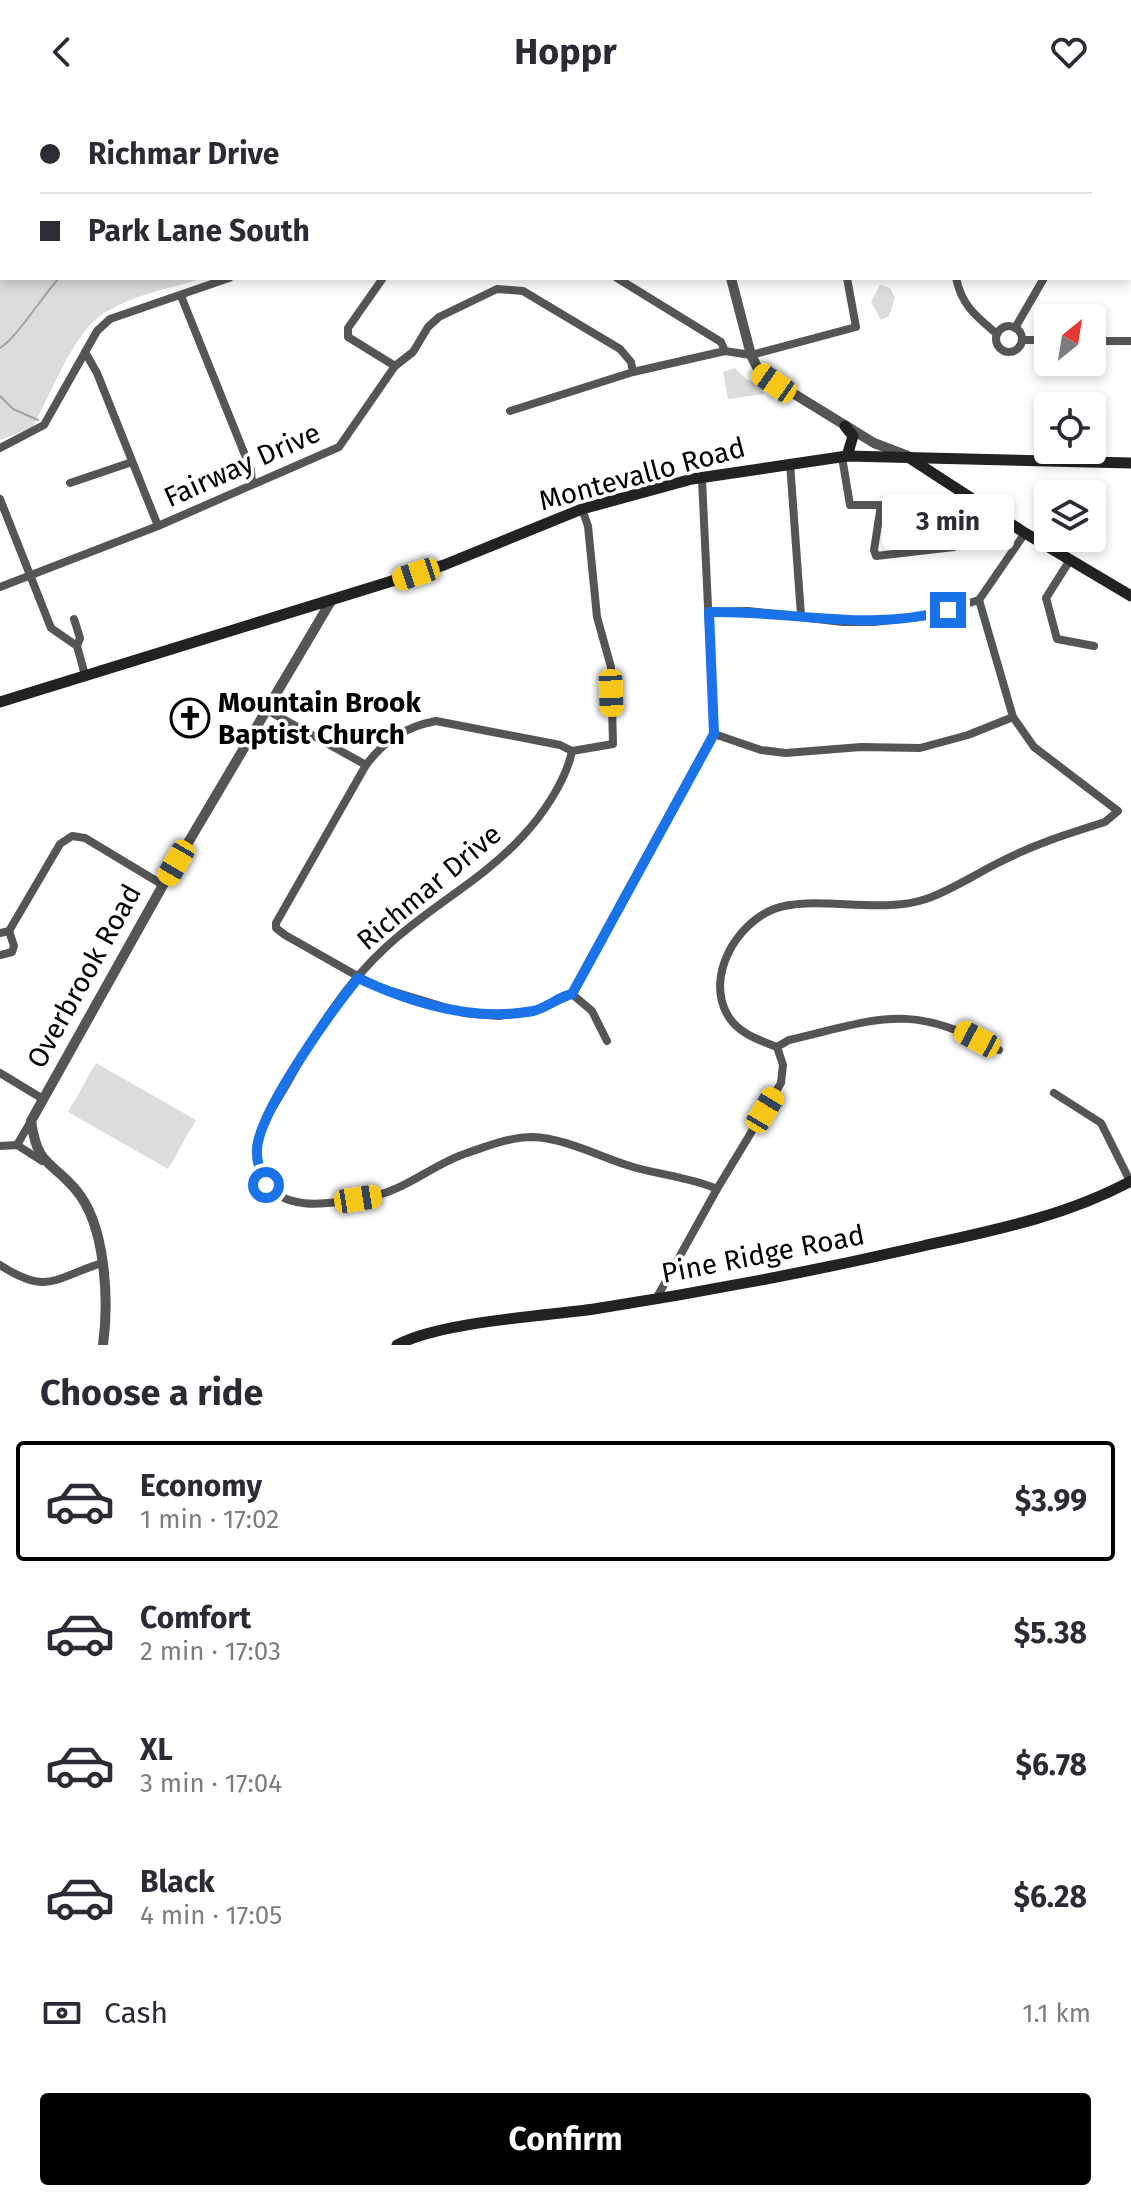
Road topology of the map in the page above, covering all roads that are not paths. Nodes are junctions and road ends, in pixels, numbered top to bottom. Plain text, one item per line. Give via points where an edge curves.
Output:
1 (224, 280) edge
2 (382, 280) edge
3 (620, 280) edge
4 (732, 280) edge
5 (847, 280) edge
6 (956, 280) edge
7 (1043, 280) edge
8 (181, 296) junction
9 (1015, 328) junction
10 (997, 334) junction
11 (1022, 340) junction
12 (1034, 340) edge
13 (1106, 341) edge
14 (1131, 341) edge
15 (725, 351) junction
16 (85, 352) junction
17 (751, 355) junction
18 (395, 366) junction
19 (633, 372) junction
20 (510, 411) dead end
21 (845, 426) junction
22 (0, 448) edge
23 (908, 456) junction
24 (844, 457) junction
25 (958, 460) junction
26 (132, 462) junction
27 (790, 463) junction
28 (1131, 463) edge
29 (702, 479) junction
30 (70, 483) dead end
31 (252, 483) junction
32 (952, 484) junction
33 (0, 499) edge
34 (982, 504) junction
35 (582, 509) junction
36 (158, 526) junction
37 (1025, 533) junction
38 (1070, 560) junction
39 (31, 575) junction
40 (0, 587) edge
41 (1131, 596) edge
42 (979, 600) junction
43 (331, 601) junction
44 (709, 612) junction
45 (801, 615) junction
46 (74, 619) dead end
47 (77, 646) junction
48 (1094, 646) dead end
49 (85, 675) junction
50 (0, 702) edge
51 (265, 709) junction
52 (1013, 717) junction
53 (714, 734) junction
54 (572, 751) junction
55 (366, 765) junction
56 (163, 885) junction
57 (4, 932) edge
58 (0, 955) edge
59 (358, 978) junction
60 (572, 994) junction
61 (607, 1041) dead end
62 (777, 1047) junction
63 (999, 1050) dead end
64 (0, 1073) edge
65 (1054, 1093) dead end
66 (43, 1099) junction
67 (31, 1121) junction
68 (17, 1145) junction
69 (0, 1146) edge
70 (42, 1161) junction
71 (1130, 1181) edge
72 (717, 1189) junction
73 (102, 1263) junction
74 (0, 1265) edge
75 (656, 1299) junction
76 (103, 1345) edge
77 (397, 1345) edge

1 - 8 street
2 - 18 street via 348,328 348,337
3 - 15 street via 721,342
4 - 17 street
5 - 17 street via 856,327
6 - 10 street via 969,311
7 - 9 street
8 - 16 street via 110,319
8 - 31 street
9 - 10 street via 1003,327
9 - 11 street
10 - 11 street via 1003,352 1016,351
11 - 12 street
13 - 14 street
15 - 17 street
15 - 19 street
16 - 22 street via 44,425
16 - 26 street
17 - 21 street via 760,373
18 - 19 street, Fairway Drive via 413,352 439,317 508,288 523,291 620,349
18 - 31 street, Fairway Drive via 339,447
19 - 20 street
21 - 23 street
21 - 24 main road via 853,436
23 - 24 main road, Montevallo Road
23 - 25 main road, Montevallo Road
23 - 32 main road
24 - 27 main road, Montevallo Road
24 - 34 street via 850,505 881,505 876,556 954,547
25 - 28 main road, Montevallo Road
25 - 32 main road
26 - 30 street
26 - 36 street
27 - 29 main road, Montevallo Road
27 - 45 street
29 - 35 main road, Montevallo Road
29 - 44 street
31 - 36 street, Fairway Drive
32 - 34 main road
33 - 39 street
34 - 37 main road
35 - 43 main road, Montevallo Road via 444,565
35 - 54 street via 597,617 611,667 613,744
36 - 39 street, Fairway Drive
37 - 38 main road
37 - 42 street
38 - 41 main road
38 - 48 street via 1046,598 1057,639
39 - 40 street, Fairway Drive
39 - 47 street via 51,628
42 - 45 street via 927,616 874,622
42 - 52 street
43 - 49 main road, Montevallo Road
43 - 51 street, Overbrook Road
44 - 45 street
44 - 53 street
46 - 47 street
47 - 49 street
49 - 50 main road, Montevallo Road
51 - 55 street
51 - 56 street, Overbrook Road
52 - 53 street via 920,748 786,753
52 - 62 street via 1034,747 1118,811 1105,822 1006,859 929,898 876,906 788,905 750,923 728,952 720,996 733,1022
53 - 60 street
54 - 55 street via 436,721 401,732
54 - 59 street, Richmar Drive via 548,801 521,838 395,939
55 - 59 street via 276,928
56 - 57 street via 85,838 72,836 60,844
56 - 66 street, Overbrook Road
57 - 58 street via 14,941 12,952
59 - 60 street via 464,1013 499,1016 537,1010
59 - 72 street, Richmar Drive via 313,1036 256,1146 266,1185 280,1197 301,1203 379,1195 466,1153 531,1137
60 - 61 street via 592,1011
62 - 63 street via 878,1018 909,1017 956,1027
62 - 72 street via 781,1083
64 - 66 street
65 - 71 street via 1101,1123
66 - 67 street, Overbrook Road
67 - 68 street
67 - 70 street
68 - 69 street
68 - 70 street
70 - 73 street via 87,1206 100,1239
71 - 75 main road, Pine Ridge Road via 1040,1219 835,1267
72 - 75 street
73 - 74 street via 39,1284
73 - 76 street
75 - 77 main road, Pine Ridge Road via 438,1332

